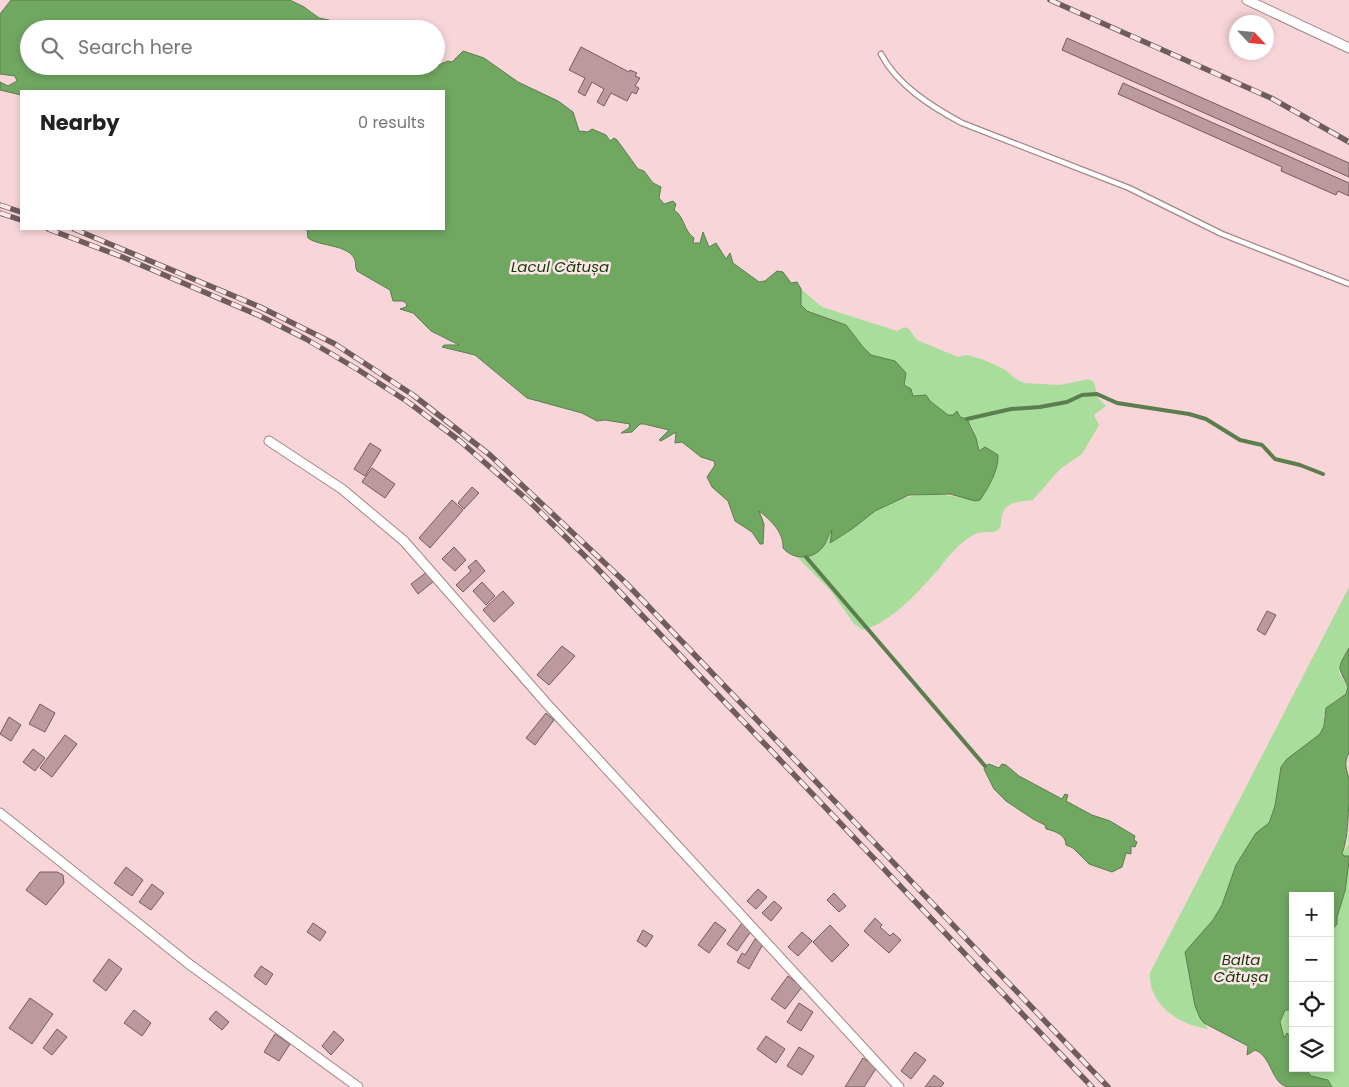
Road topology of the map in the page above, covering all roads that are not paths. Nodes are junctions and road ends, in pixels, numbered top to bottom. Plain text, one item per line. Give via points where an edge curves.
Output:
1 (1247, 0) edge
2 (1349, 48) edge
3 (881, 54) dead end
4 (1349, 284) edge
5 (268, 441) dead end
6 (0, 813) edge
7 (358, 1087) edge
8 (899, 1087) edge

1 - 2 street
3 - 4 lane via 889,67 912,89 962,123 1129,188 1222,234
5 - 8 street via 342,489 404,541 547,704
6 - 7 street via 189,964

